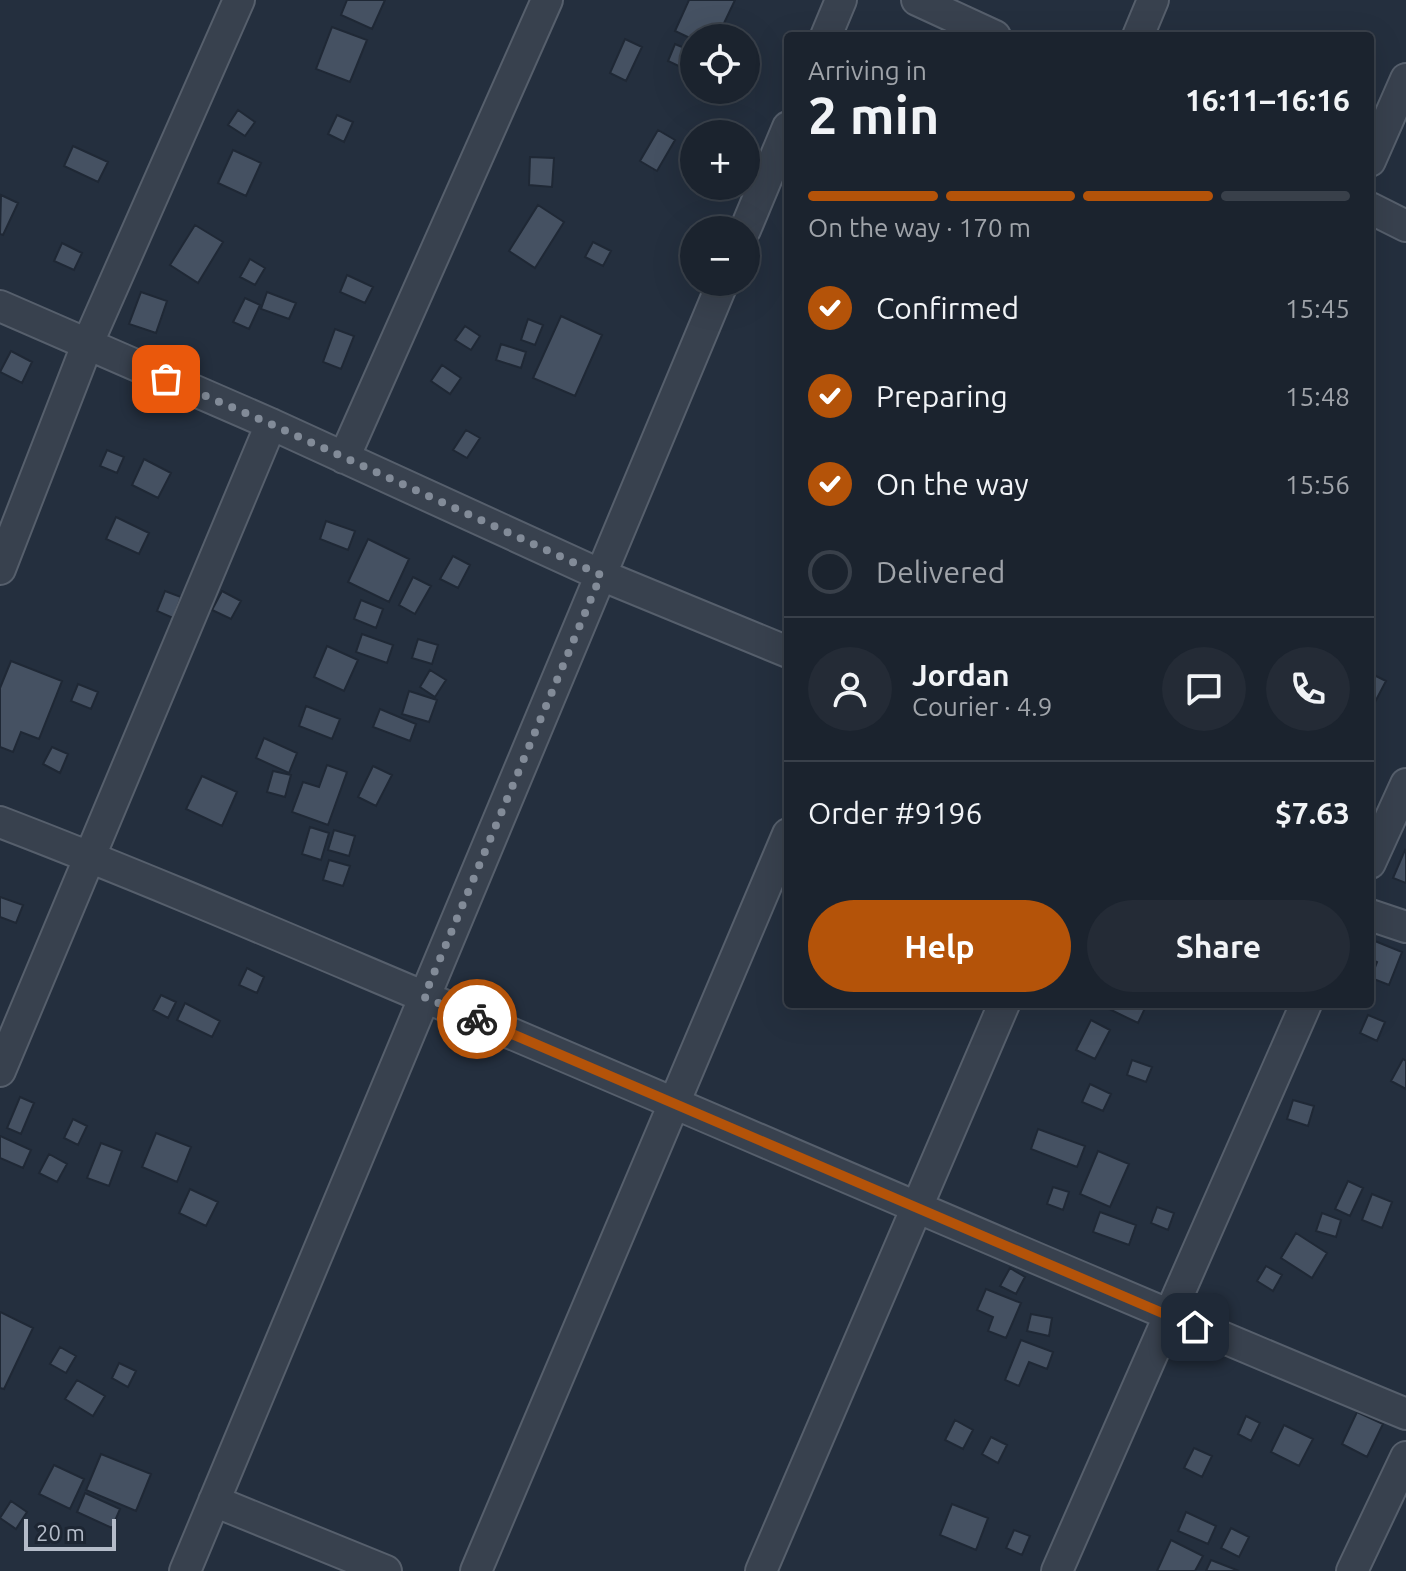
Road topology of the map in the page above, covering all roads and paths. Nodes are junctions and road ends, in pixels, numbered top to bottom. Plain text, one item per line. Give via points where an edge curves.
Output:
1 (547, 0) edge
2 (841, 0) edge
3 (917, 0) edge
4 (1153, 0) edge
5 (233, 2) edge
6 (828, 32) edge
7 (986, 32) edge
8 (1140, 32) edge
9 (1406, 79) edge
10 (784, 137) edge
11 (1374, 152) edge
12 (1374, 210) edge
13 (751, 216) edge
14 (1406, 226) edge
15 (717, 296) edge
16 (0, 306) edge
17 (87, 345) junction
18 (271, 424) junction
19 (344, 458) junction
20 (0, 569) edge
21 (601, 575) junction
22 (784, 650) edge
23 (1406, 784) edge
24 (0, 822) edge
25 (784, 843) edge
26 (1374, 854) edge
27 (89, 857) junction
28 (1374, 916) edge
29 (1406, 927) edge
30 (424, 997) junction
31 (1002, 1008) edge
32 (1304, 1008) edge
33 (0, 1071) edge
34 (674, 1103) junction
35 (917, 1206) junction
36 (1168, 1316) junction
37 (1406, 1414) edge
38 (1406, 1457) edge
39 (214, 1501) junction
40 (185, 1571) edge
41 (386, 1571) edge
42 (476, 1571) edge
43 (761, 1571) edge
44 (1057, 1571) edge
45 (1352, 1571) edge

1 - 19 street
2 - 6 street
3 - 7 street
4 - 8 street
5 - 17 street
9 - 11 street
10 - 13 street
12 - 14 street
15 - 21 street
16 - 17 street
17 - 18 street
17 - 20 street
18 - 19 street
18 - 27 street
19 - 21 street
21 - 22 street
21 - 30 street
23 - 26 street
24 - 27 street
25 - 34 street
27 - 30 street
27 - 33 street
28 - 29 street
30 - 34 street
30 - 39 street
31 - 35 street
32 - 36 street
34 - 35 street
34 - 42 street
35 - 36 street
35 - 43 street
36 - 37 street
36 - 44 street
38 - 45 street
39 - 40 street
39 - 41 street

